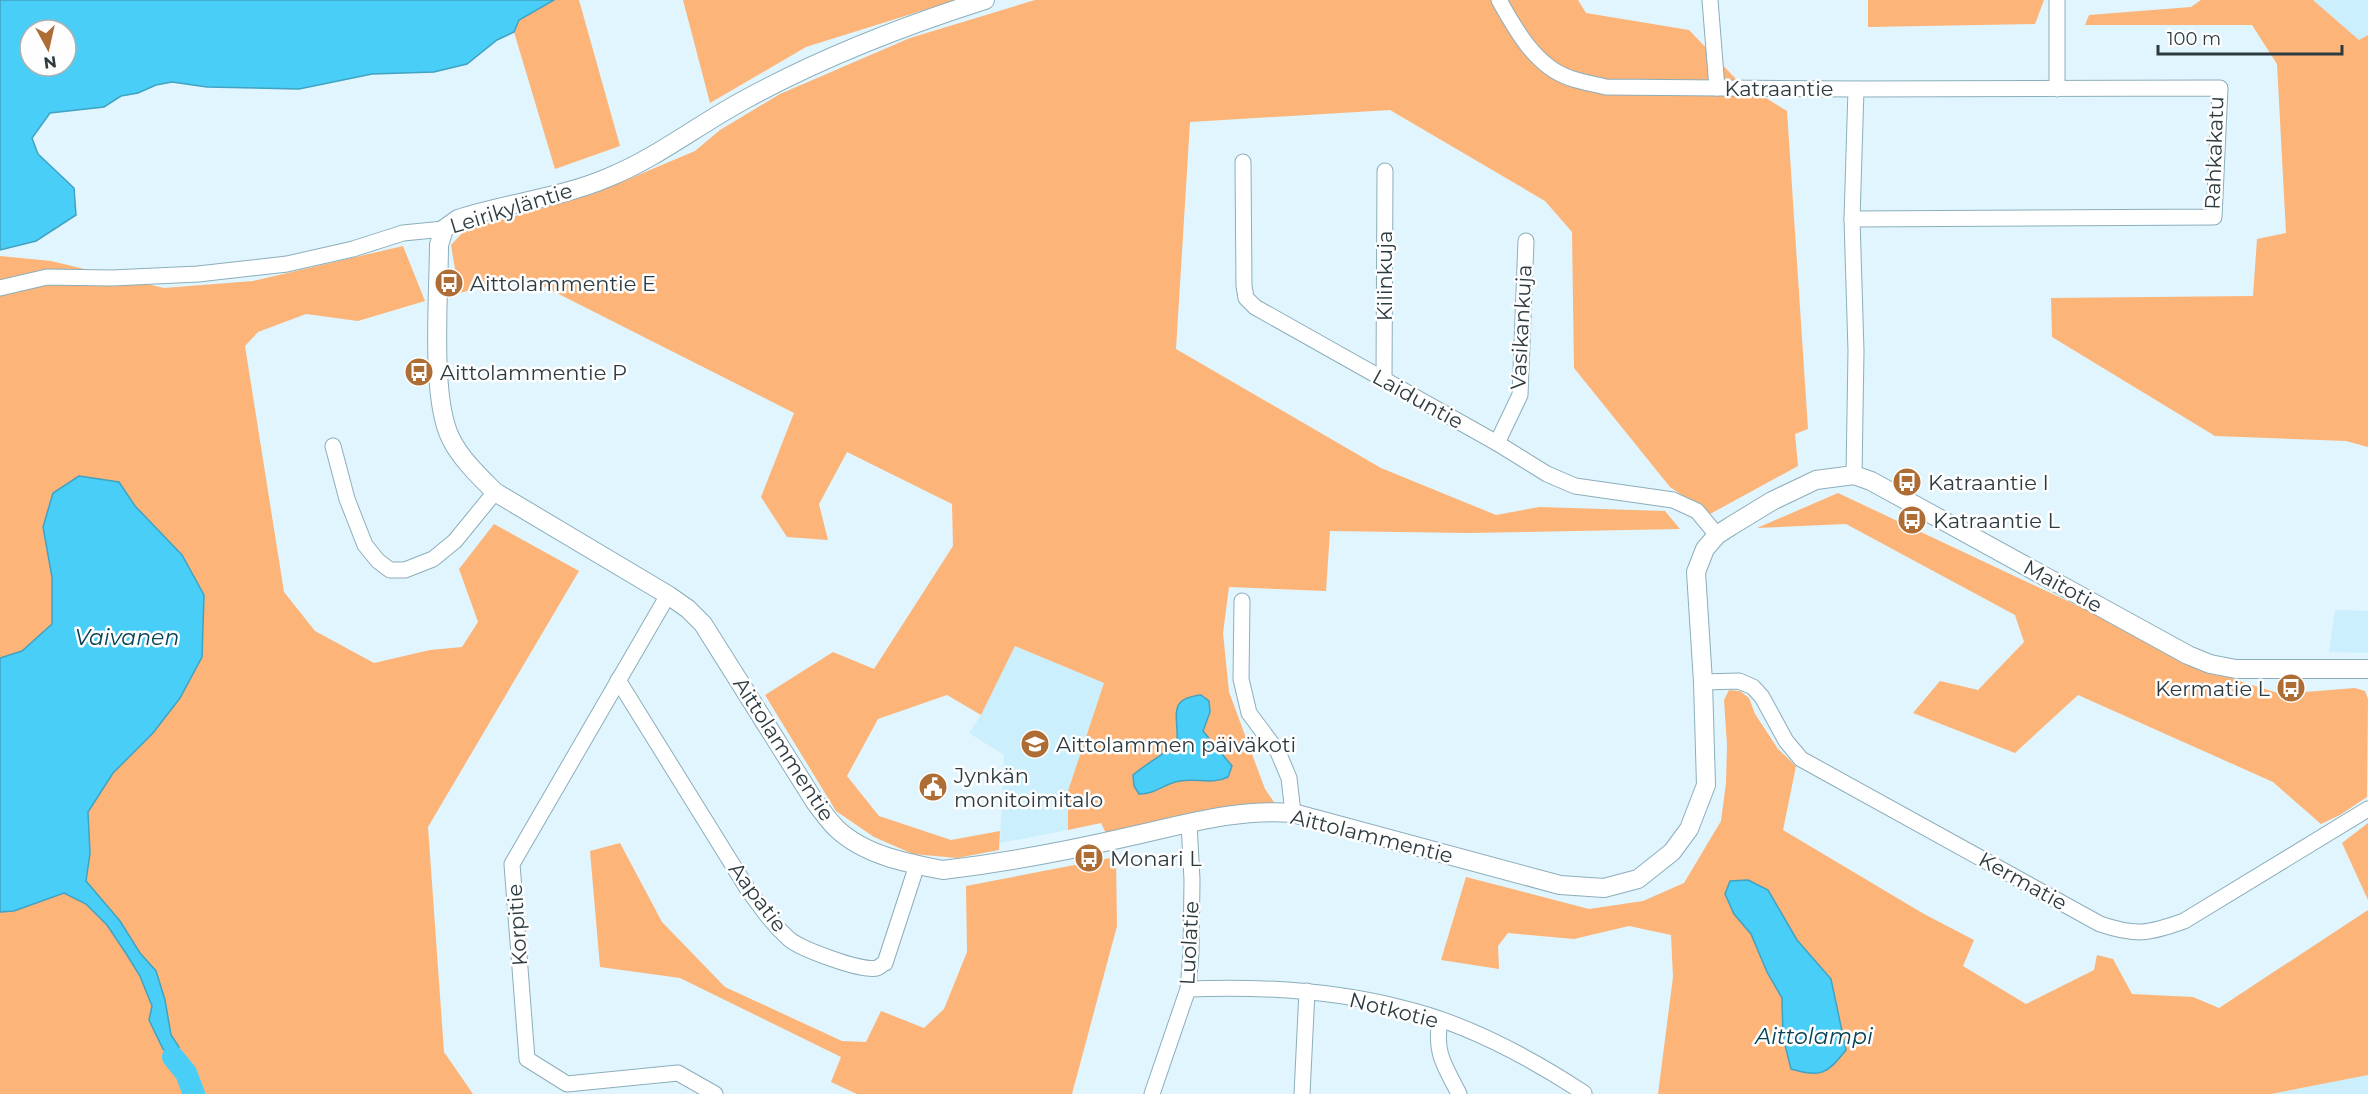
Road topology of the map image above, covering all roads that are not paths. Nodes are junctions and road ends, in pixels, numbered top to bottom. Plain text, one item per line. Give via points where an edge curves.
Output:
1 (985, 0) edge
2 (1498, 0) edge
3 (1710, 0) edge
4 (2058, 0) edge
5 (1717, 88) junction
6 (1856, 89) junction
7 (2057, 89) junction
8 (1243, 162) dead end
9 (1385, 171) dead end
10 (1852, 219) junction
11 (444, 229) junction
12 (1526, 241) dead end
13 (0, 288) edge
14 (1384, 380) junction
15 (1497, 443) junction
16 (333, 446) dead end
17 (1854, 475) junction
18 (495, 492) junction
19 (1718, 535) junction
20 (668, 595) junction
21 (1242, 601) dead end
22 (2368, 669) edge
23 (618, 681) junction
24 (1703, 682) junction
25 (2368, 809) edge
26 (1293, 813) junction
27 (1189, 823) junction
28 (917, 865) junction
29 (1188, 989) junction
30 (1307, 991) junction
31 (1440, 1021) junction
32 (1584, 1093) edge
33 (715, 1094) edge
34 (1152, 1094) edge
35 (1302, 1094) edge
36 (1459, 1094) edge

1 - 11 street, Leirikyläntie via 820,62 744,100 657,154 606,179 470,215
2 - 5 street, Katraantie via 1520,36 1549,67 1568,78 1606,87
3 - 5 street
4 - 7 street
5 - 6 street, Katraantie
6 - 7 street, Rahkakatu
6 - 10 street, Katraantie
7 - 10 street, Rahkakatu via 2220,88 2214,218
8 - 14 street, Laiduntie via 1246,298 1255,307
9 - 14 street, Kilinkuja
10 - 17 street, Katraantie
11 - 13 street, Leirikyläntie via 403,233 287,264 198,274 47,277
11 - 18 street, Aittolammentie via 439,245 441,404 450,438 472,470
12 - 15 street, Vasikankuja via 1520,395
14 - 15 street, Laiduntie
15 - 19 street, Laiduntie via 1547,474 1575,486 1673,500 1697,511
16 - 18 street via 364,545 390,570 405,570 433,559 455,541
17 - 19 street, Aittolammentie via 1816,480 1772,501
17 - 22 street, Maitotie via 2210,664 2236,669
18 - 20 street, Aittolammentie
19 - 24 street, Aittolammentie via 1705,549 1696,572
20 - 23 street, Korpitie
20 - 28 street, Aittolammentie via 703,624 815,802 835,827 856,844
21 - 26 street via 1241,679 1249,713 1278,752 1289,778
23 - 28 street, Aapatie via 747,888 791,940 830,958 877,968 885,963
23 - 33 street, Korpitie via 512,864 527,1059 567,1083 678,1073
24 - 25 street, Kermatie via 1739,681 1754,687 1801,759 2100,924 2125,932 2152,932 2184,921
24 - 26 street, Aittolammentie via 1706,785 1689,829 1672,852 1638,879 1604,888 1560,885
26 - 27 street, Aittolammentie via 1266,811
27 - 28 street, Aittolammentie via 963,867 943,870
27 - 29 street, Luolatie via 1192,890
29 - 30 street, Notkotie
29 - 34 street, Luolatie
30 - 31 street, Notkotie via 1403,1008
30 - 35 street
31 - 32 street, Notkotie via 1476,1033
31 - 36 street via 1440,1056

